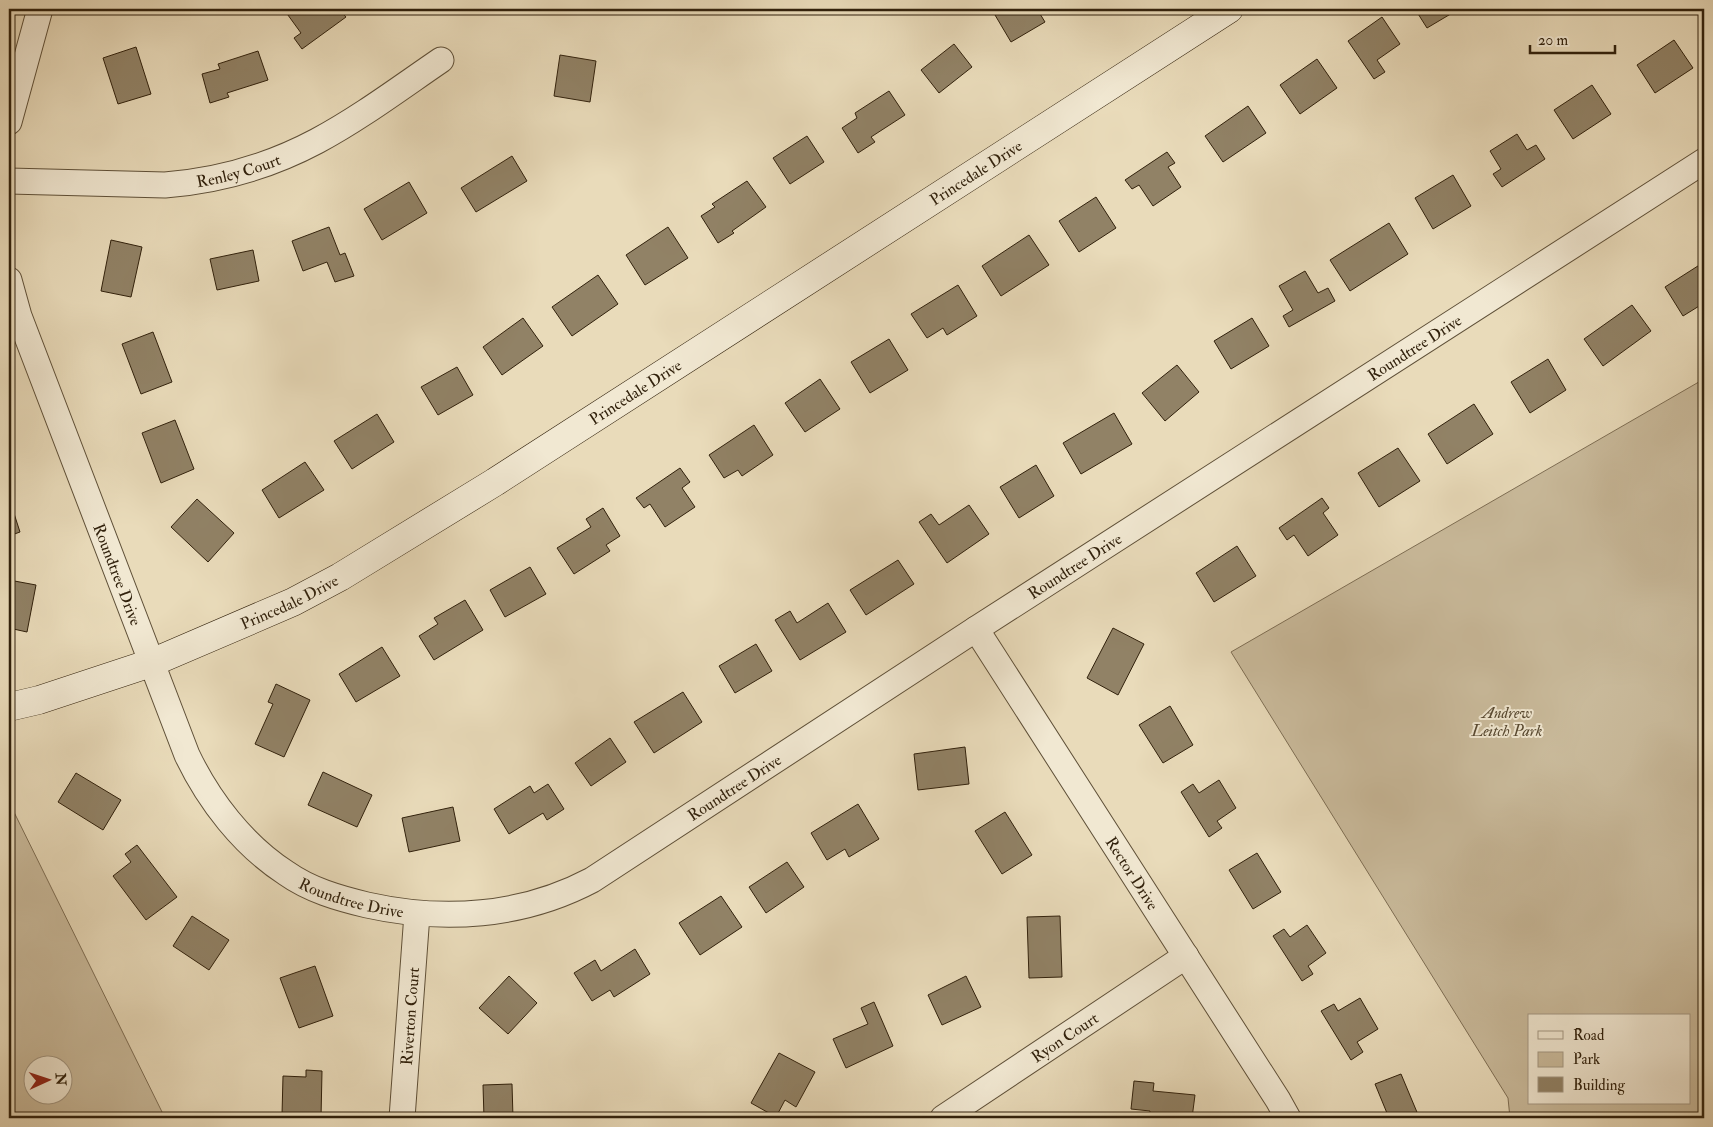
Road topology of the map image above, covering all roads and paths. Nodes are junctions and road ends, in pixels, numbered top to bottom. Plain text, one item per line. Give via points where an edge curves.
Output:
1 (40, 9) edge
2 (1229, 9) edge
3 (441, 60) dead end
4 (9, 122) edge
5 (1704, 161) edge
6 (9, 181) edge
7 (9, 280) edge
8 (976, 629) junction
9 (151, 663) junction
10 (9, 707) edge
11 (417, 914) junction
12 (1186, 956) junction
13 (402, 1118) edge
14 (943, 1118) edge
15 (1288, 1118) edge

1 - 4 street
2 - 9 street, Princedale Drive via 495,482 340,577 293,602
3 - 6 street, Renley Court via 315,142 225,177 165,185
5 - 8 street, Roundtree Drive
7 - 9 street, Roundtree Drive via 19,316
8 - 11 street, Roundtree Drive via 592,880 537,903 496,911
8 - 12 street, Rector Drive
9 - 10 street, Princedale Drive
9 - 11 street, Roundtree Drive via 199,780 239,832 285,873 305,885 349,901
11 - 13 street, Riverton Court
12 - 14 street, Ryon Court
12 - 15 street, Rector Drive

